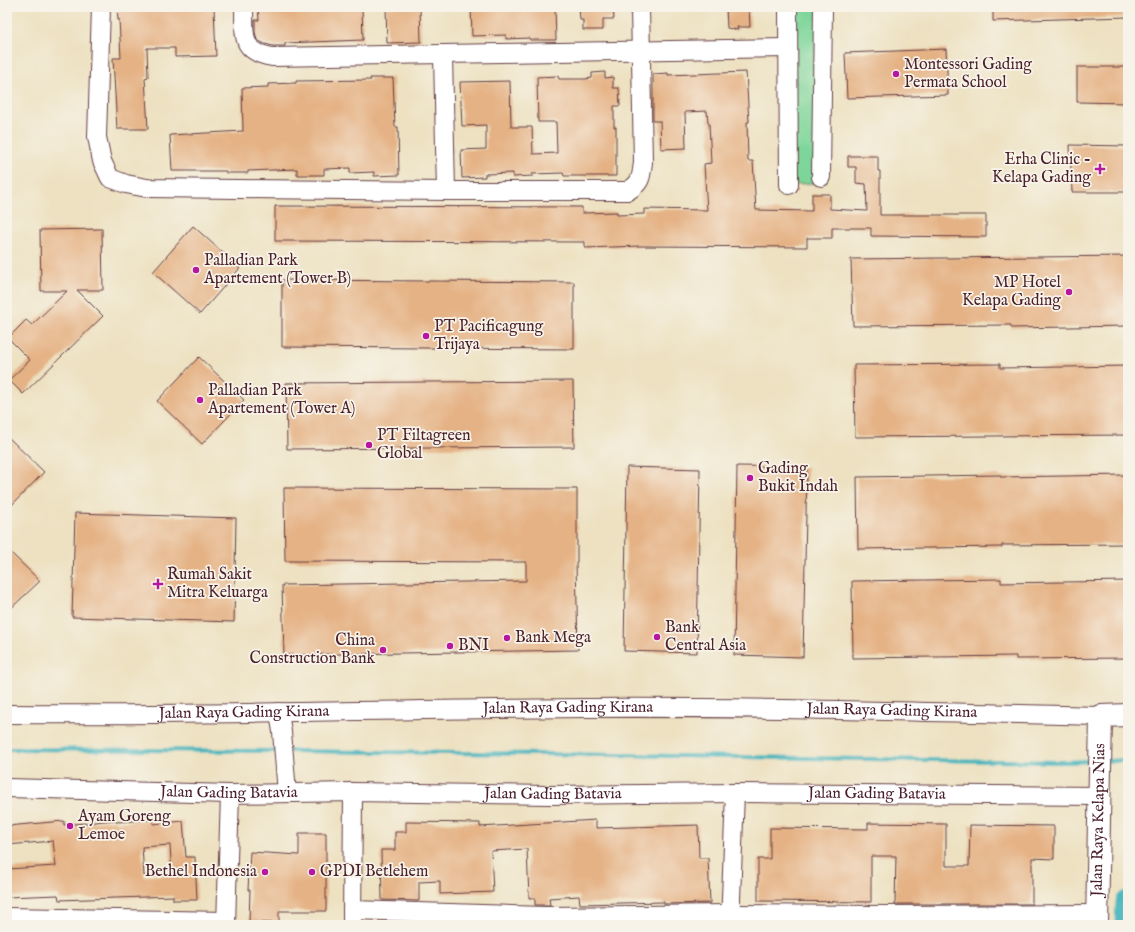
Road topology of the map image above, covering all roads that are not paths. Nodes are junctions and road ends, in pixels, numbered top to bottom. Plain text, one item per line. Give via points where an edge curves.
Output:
1 (100, 7) edge
2 (244, 7) edge
3 (640, 7) edge
4 (788, 7) edge
5 (823, 7) edge
6 (787, 48) junction
7 (640, 52) junction
8 (443, 55) junction
9 (821, 177) dead end
10 (789, 185) dead end
11 (446, 191) junction
12 (279, 712) junction
13 (7, 714) edge
14 (1128, 715) edge
15 (1102, 716) junction
16 (286, 786) junction
17 (7, 788) edge
18 (353, 792) junction
19 (1099, 792) junction
20 (230, 794) junction
21 (735, 794) junction
22 (7, 917) edge
23 (352, 917) edge
24 (504, 920) edge
25 (546, 920) edge
26 (730, 920) edge
27 (889, 920) edge
28 (960, 920) edge
29 (1097, 920) edge
30 (226, 923) edge

1 - 11 street via 97,137 102,161 110,178 147,188
2 - 8 street via 246,43 253,52 263,56
3 - 7 street
4 - 6 street
5 - 9 street
6 - 7 street
6 - 10 street
7 - 8 street
7 - 11 street via 643,162 641,178 637,185 628,190
8 - 11 street
12 - 13 street, Jalan Raya Gading Kirana
12 - 15 street, Jalan Raya Gading Kirana via 608,708 813,709
12 - 16 street
14 - 15 main road, Jalan Raya Gading Kirana
15 - 19 main road, Jalan Raya Kelapa Nias
16 - 18 street, Jalan Gading Batavia
16 - 20 street, Jalan Gading Batavia
17 - 20 street, Jalan Gading Batavia
18 - 21 street, Jalan Gading Batavia
18 - 23 street
19 - 21 street, Jalan Gading Batavia
19 - 29 main road, Jalan Raya Kelapa Nias
20 - 30 street
21 - 26 street
22 - 30 street
23 - 24 street
24 - 25 street
25 - 26 street
26 - 27 street
27 - 28 street
28 - 29 street

